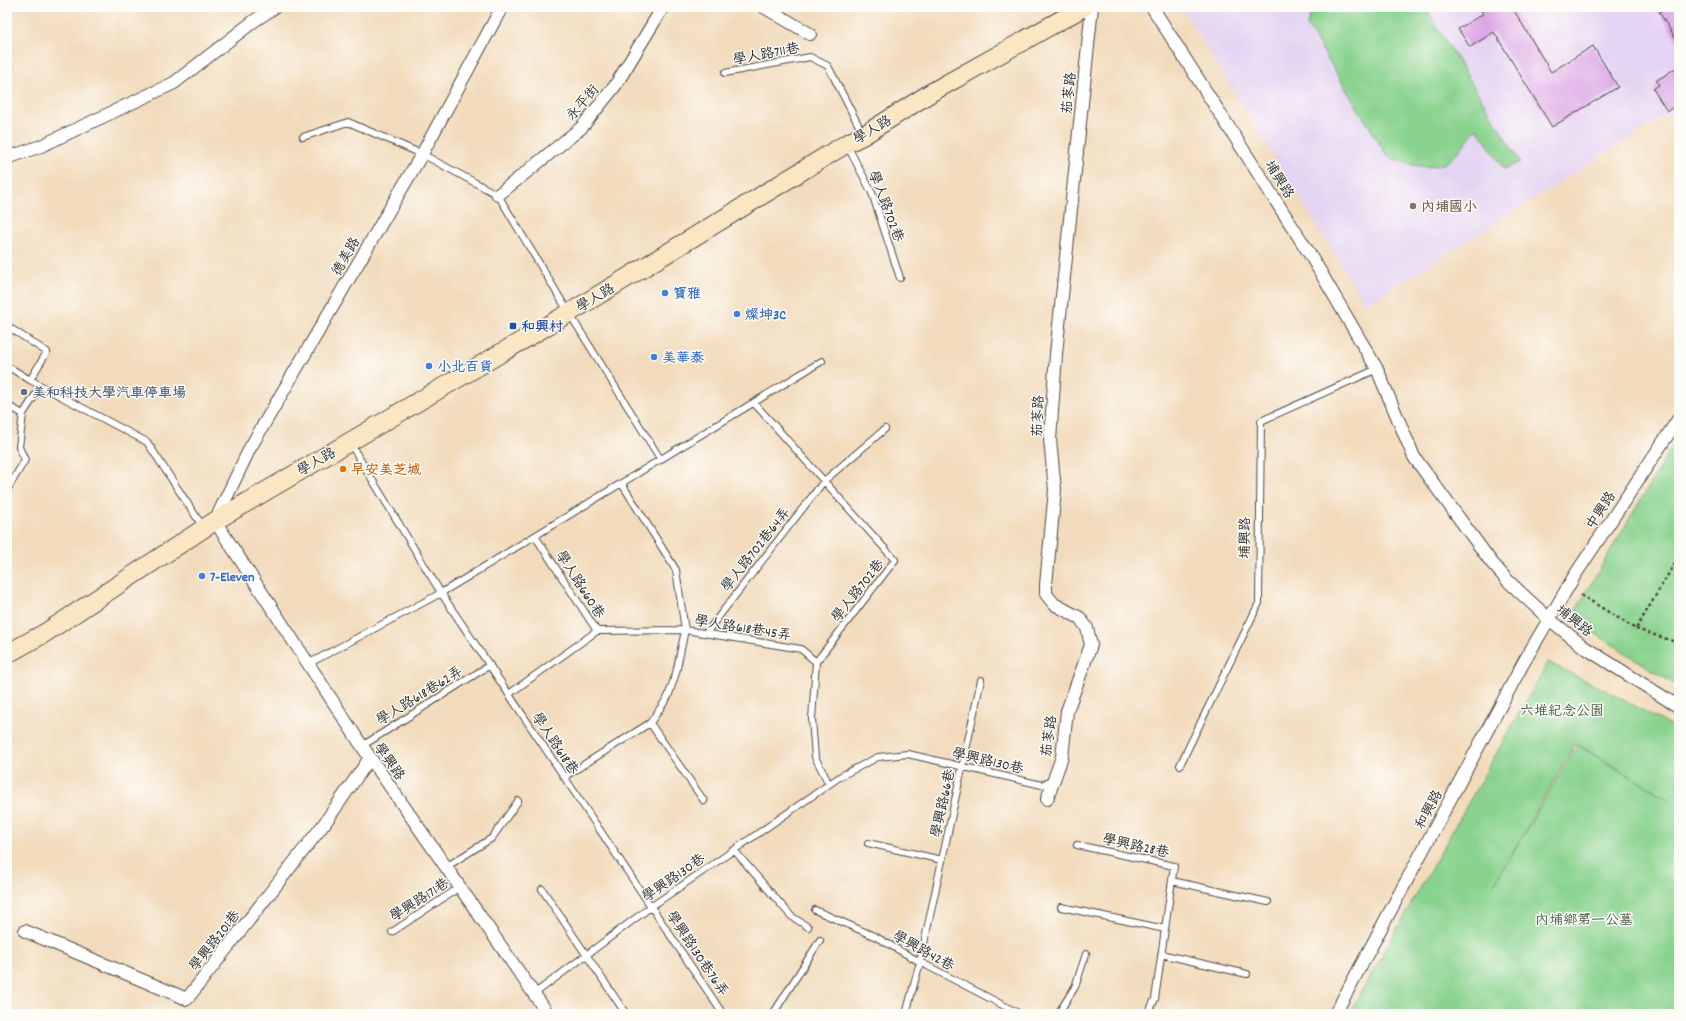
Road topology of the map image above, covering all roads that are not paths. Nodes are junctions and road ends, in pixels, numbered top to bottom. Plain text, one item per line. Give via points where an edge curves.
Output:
1 (275, 7) edge
2 (502, 7) edge
3 (663, 7) edge
4 (764, 7) edge
5 (1084, 7) edge
6 (1092, 7) edge
7 (1152, 7) edge
8 (810, 34) dead end
9 (725, 73) dead end
10 (864, 135) junction
11 (303, 138) dead end
12 (846, 144) junction
13 (422, 154) junction
14 (7, 158) edge
15 (498, 195) junction
16 (900, 278) dead end
17 (569, 313) junction
18 (7, 326) edge
19 (822, 362) dead end
20 (7, 366) edge
21 (1377, 370) junction
22 (30, 380) junction
23 (40, 386) junction
24 (754, 403) junction
25 (7, 405) edge
26 (23, 414) junction
27 (1679, 418) edge
28 (886, 429) dead end
29 (349, 442) junction
30 (661, 460) junction
31 (824, 480) junction
32 (622, 484) junction
33 (7, 490) edge
34 (209, 524) junction
35 (535, 536) junction
36 (441, 593) junction
37 (1549, 619) junction
38 (685, 630) junction
39 (597, 631) junction
40 (706, 633) junction
41 (7, 654) edge
42 (816, 662) junction
43 (308, 664) junction
44 (490, 665) junction
45 (981, 680) dead end
46 (509, 694) junction
47 (1679, 707) edge
48 (650, 723) junction
49 (362, 746) junction
50 (370, 758) junction
51 (1180, 765) dead end
52 (962, 767) junction
53 (564, 777) junction
54 (1054, 780) junction
55 (829, 784) junction
56 (1047, 799) dead end
57 (518, 801) dead end
58 (704, 801) dead end
59 (868, 843) dead end
60 (1077, 845) dead end
61 (734, 850) junction
62 (942, 860) junction
63 (446, 867) junction
64 (1172, 881) junction
65 (460, 887) junction
66 (542, 889) dead end
67 (1268, 902) dead end
68 (652, 906) junction
69 (1061, 907) dead end
70 (815, 910) dead end
71 (808, 928) dead end
72 (1165, 929) junction
73 (25, 931) dead end
74 (392, 932) dead end
75 (820, 940) dead end
76 (1086, 954) dead end
77 (1161, 954) junction
78 (587, 955) junction
79 (920, 962) junction
80 (1247, 974) dead end
81 (534, 994) junction
82 (548, 1014) edge
83 (626, 1014) edge
84 (724, 1014) edge
85 (773, 1014) edge
86 (906, 1014) edge
87 (1020, 1014) edge
88 (1058, 1014) edge
89 (1148, 1014) edge
90 (1335, 1014) edge

1 - 14 street via 174,83 42,146
2 - 13 street, 德美路
3 - 15 street, 永平街 via 615,86 581,128
4 - 8 street
5 - 10 main road, 學人路 via 932,92
6 - 54 street, 茄苳路 via 1056,354 1050,440 1055,490 1046,585 1046,594 1054,604 1080,618 1088,628 1091,645 1067,711 1062,757
7 - 21 street, 埔興路 via 1311,256
9 - 10 lane, 學人路711巷 via 810,57 828,66
10 - 12 main road, 學人路
11 - 13 lane via 348,122
12 - 16 lane, 學人路702巷 via 872,193
12 - 17 main road, 學人路
13 - 15 lane
13 - 34 street, 德美路 via 250,448
15 - 17 lane
17 - 29 main road, 學人路
17 - 30 lane
18 - 22 lane via 47,352
19 - 24 lane
20 - 22 lane
21 - 37 street, 埔興路 via 1414,457 1492,563
21 - 51 lane, 埔興路 via 1261,421 1259,603
22 - 23 lane
23 - 26 lane
23 - 34 lane via 148,442
24 - 30 lane
24 - 31 lane, 學人路702巷
25 - 26 lane
26 - 33 lane via 19,447 25,460
27 - 37 street, 中興路 via 1575,575
28 - 31 lane
29 - 34 main road, 學人路
29 - 36 lane, 學人路618巷
30 - 32 lane
31 - 40 lane, 學人路702巷64弄
31 - 42 lane, 學人路702巷 via 895,560
32 - 35 lane
32 - 38 lane via 676,570
34 - 41 main road, 學人路 via 44,633
34 - 43 street, 學興路
35 - 36 lane
35 - 39 lane, 學人路660巷
36 - 43 lane
36 - 44 lane, 學人路618巷
37 - 47 street, 埔興路 via 1584,647
37 - 90 street, 和興路
38 - 39 lane, 學人路660巷
38 - 40 lane, 學人路618巷45弄
38 - 48 lane via 668,697
39 - 46 lane
40 - 42 lane, 學人路618巷45弄 via 801,649
42 - 55 lane via 812,719 815,757
43 - 49 street, 學興路
44 - 46 lane, 學人路618巷
44 - 49 lane, 學人路618巷62弄
45 - 52 lane, 學興路66巷
46 - 53 lane, 學人路618巷
48 - 53 lane
48 - 58 lane
49 - 50 street, 學興路
50 - 63 street, 學興路
50 - 73 street, 學興路201巷 via 324,824 187,999
52 - 54 lane, 學興路130巷 via 1042,785
52 - 55 lane, 學興路130巷 via 908,754 878,757
52 - 62 lane, 學興路66巷
53 - 68 lane, 學人路618巷
54 - 56 street, 茄苳路
55 - 61 lane, 學興路130巷
57 - 63 lane via 492,838
59 - 62 lane, 學興路66巷
60 - 64 lane, 學興路28巷 via 1174,866
61 - 68 lane, 學興路130巷
61 - 71 lane via 792,916
62 - 79 lane, 學興路66巷
63 - 65 street, 學興路
64 - 67 lane
64 - 72 lane, 學興路28巷
65 - 74 lane, 學興路171巷
65 - 81 street, 學興路
66 - 78 lane
68 - 78 lane, 學興路130巷
68 - 84 lane, 學興路130巷76弄
69 - 72 lane
70 - 79 lane, 學興路42巷 via 876,937
72 - 77 lane, 學興路28巷
75 - 85 lane
76 - 88 lane via 1075,987
77 - 80 lane
77 - 89 lane, 學興路28巷 via 1154,999
78 - 81 lane, 學興路130巷
78 - 83 lane
79 - 86 lane, 學興路66巷
79 - 87 lane, 學興路42巷
81 - 82 street, 學興路

